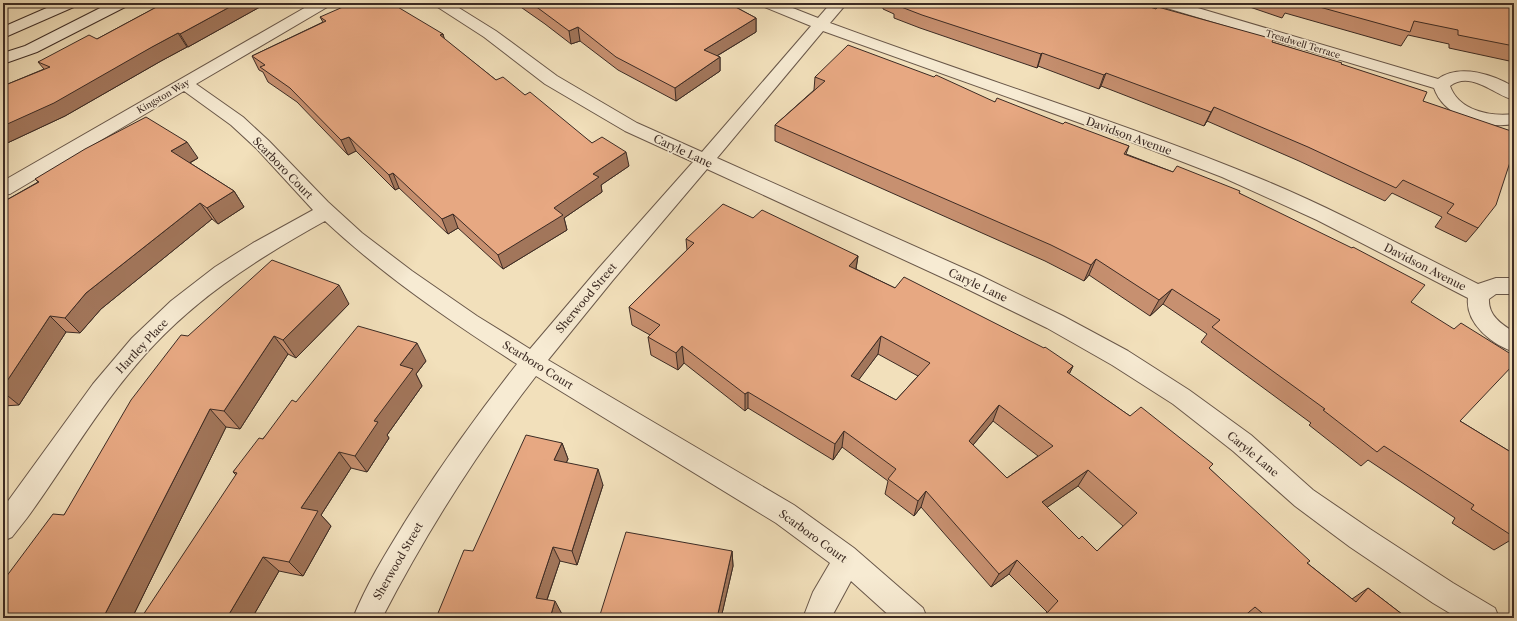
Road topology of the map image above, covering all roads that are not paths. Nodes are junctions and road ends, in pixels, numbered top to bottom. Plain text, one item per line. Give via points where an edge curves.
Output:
1 (71, 3) edge
2 (122, 3) edge
3 (324, 3) edge
4 (441, 3) edge
5 (767, 3) edge
6 (839, 3) edge
7 (1165, 3) edge
8 (820, 26) junction
9 (3, 32) edge
10 (3, 60) edge
11 (184, 84) junction
12 (1441, 85) junction
13 (1514, 95) edge
14 (1514, 119) edge
15 (704, 161) junction
16 (3, 189) edge
17 (326, 212) junction
18 (1514, 286) edge
19 (1480, 295) junction
20 (1514, 343) edge
21 (532, 362) junction
22 (3, 528) edge
23 (847, 560) junction
24 (367, 618) edge
25 (817, 618) edge
26 (914, 618) edge
27 (1485, 618) edge

1 - 9 street
2 - 10 street
3 - 11 street, Kingston Way
4 - 15 street, Caryle Lane via 585,101 630,127
5 - 8 street, Davidson Avenue
6 - 8 street, Sherwood Street
7 - 12 street, Treadwell Terrace
8 - 15 street, Sherwood Street
8 - 19 street, Davidson Avenue via 1230,173 1333,220
11 - 16 street, Kingston Way
11 - 17 street, Scarboro Court via 236,121 263,145 293,180
12 - 13 street via 1452,78 1473,78 1499,85
12 - 14 street via 1447,100 1470,114 1499,121
15 - 21 street, Sherwood Street
15 - 27 street, Caryle Lane via 971,281 1055,322 1120,358 1181,396 1242,443 1304,498 1360,538
17 - 21 street, Scarboro Court via 404,277
17 - 22 street, Hartley Place via 221,274 186,301 150,335 117,371
18 - 19 street, Davidson Avenue via 1497,285
19 - 20 street, Davidson Avenue via 1478,305 1483,317 1494,330
21 - 23 street, Scarboro Court via 785,514
21 - 24 street, Sherwood Street via 462,456 421,521
23 - 25 street via 823,602
23 - 26 street, Scarboro Court

